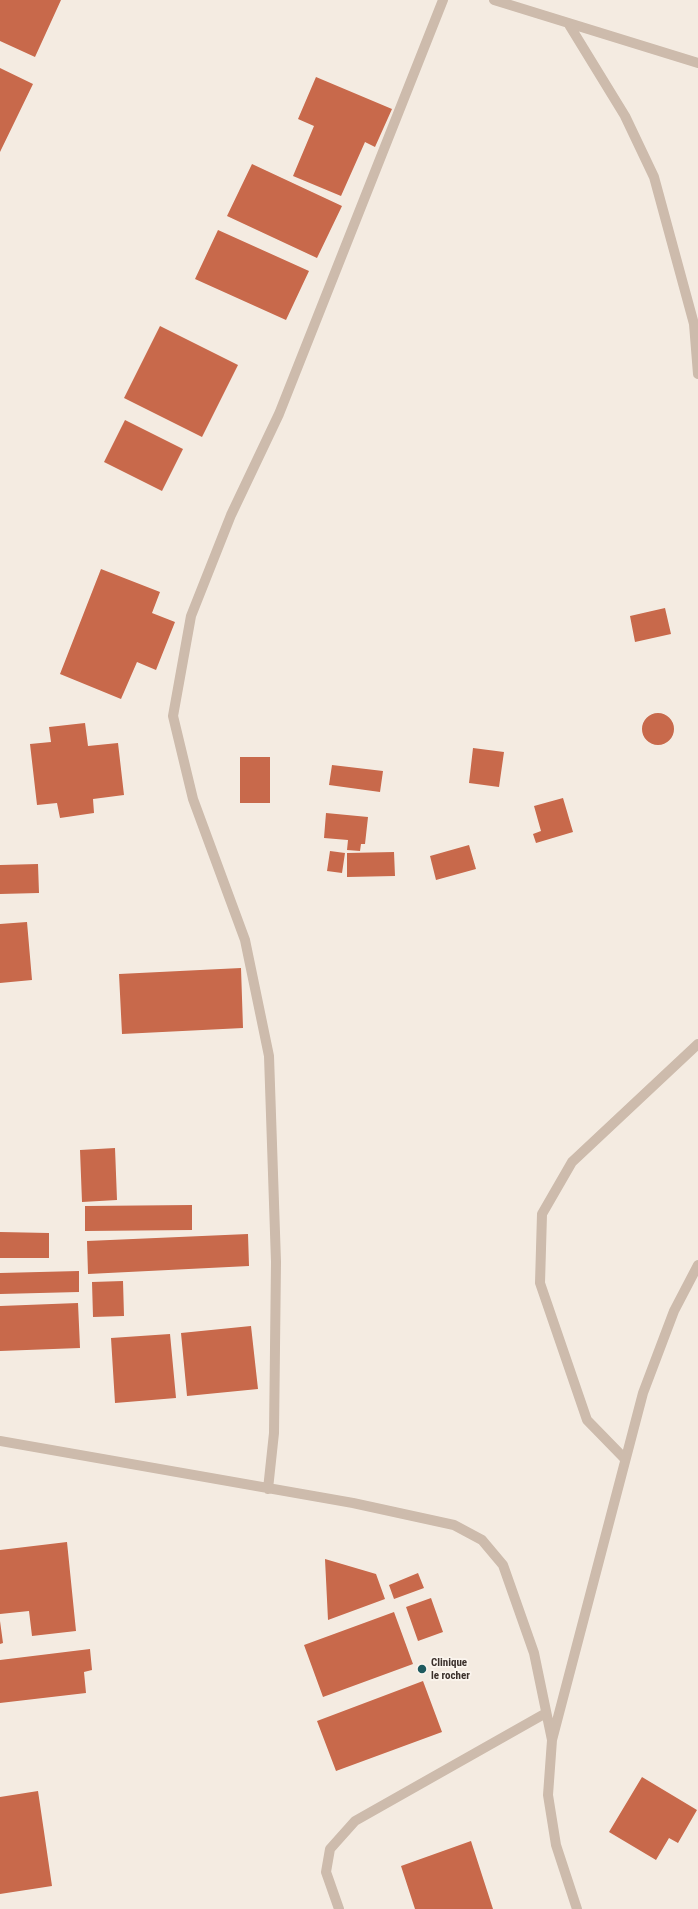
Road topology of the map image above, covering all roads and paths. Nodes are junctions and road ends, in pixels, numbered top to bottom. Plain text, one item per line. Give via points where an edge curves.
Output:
1 (443, 0) edge
2 (494, 0) edge
3 (568, 23) junction
4 (698, 63) edge
5 (698, 374) edge
6 (698, 1044) edge
7 (698, 1265) edge
8 (0, 1441) edge
9 (625, 1459) junction
10 (268, 1489) junction
11 (546, 1713) junction
12 (552, 1740) junction
13 (339, 1909) edge
14 (577, 1909) edge

1 - 10 street via 279,414 232,515 191,616 172,716 193,800 245,940 269,1056 276,1269 274,1433
2 - 3 street
3 - 4 street
3 - 5 street via 625,116 654,177 694,324
6 - 9 street via 572,1162 542,1214 540,1283 587,1420
7 - 9 street via 674,1311 643,1393
8 - 10 street
9 - 12 street
10 - 11 street via 352,1503 454,1525 482,1540 503,1565 516,1600 534,1653
11 - 12 street
11 - 13 street via 355,1822 330,1849 326,1872
12 - 14 street via 548,1795 556,1846

